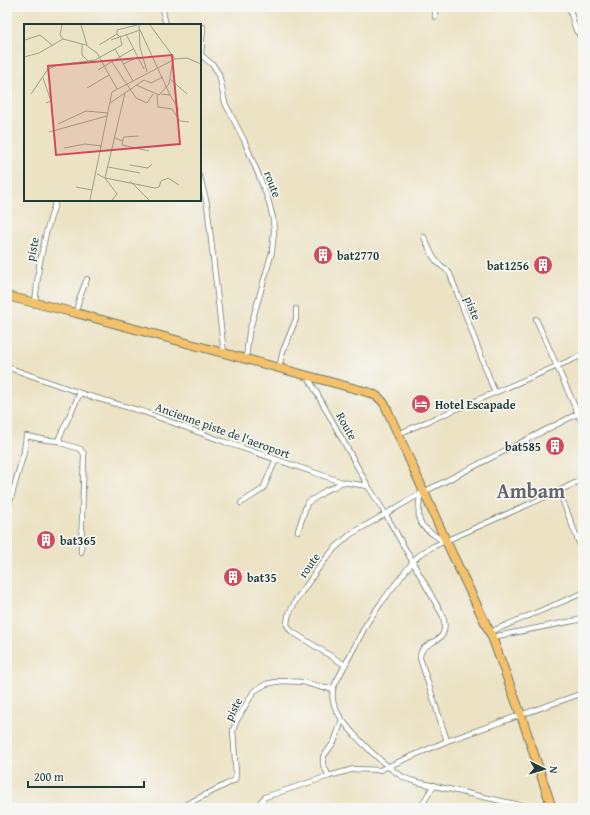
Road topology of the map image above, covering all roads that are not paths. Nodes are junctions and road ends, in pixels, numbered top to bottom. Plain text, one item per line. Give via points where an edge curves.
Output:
1 (162, 7) edge
2 (434, 7) edge
3 (569, 7) edge
4 (434, 17) dead end
5 (166, 24) edge
6 (203, 27) dead end
7 (583, 40) edge
8 (201, 181) edge
9 (56, 201) edge
10 (424, 237) dead end
11 (87, 279) dead end
12 (7, 296) edge
13 (35, 303) junction
14 (296, 309) dead end
15 (76, 313) junction
16 (536, 320) dead end
17 (224, 354) junction
18 (583, 355) edge
19 (246, 359) junction
20 (556, 366) junction
21 (7, 367) edge
22 (279, 368) junction
23 (308, 377) junction
24 (80, 393) junction
25 (495, 393) junction
26 (577, 414) junction
27 (583, 425) edge
28 (398, 434) junction
29 (59, 441) junction
30 (276, 459) junction
31 (583, 479) edge
32 (342, 482) junction
33 (368, 486) junction
34 (559, 491) junction
35 (422, 492) junction
36 (241, 503) dead end
37 (7, 512) edge
38 (385, 514) junction
39 (298, 531) dead end
40 (445, 542) junction
41 (81, 552) dead end
42 (583, 553) edge
43 (412, 563) junction
44 (583, 593) edge
45 (583, 619) edge
46 (491, 634) junction
47 (345, 665) junction
48 (333, 688) junction
49 (583, 693) edge
50 (521, 715) junction
51 (342, 720) junction
52 (447, 741) junction
53 (388, 766) junction
54 (329, 776) junction
55 (434, 785) junction
56 (179, 808) edge
57 (256, 808) edge
58 (420, 808) edge
59 (533, 808) edge
60 (552, 808) edge

1 - 5 street
2 - 4 street
3 - 7 street via 576,30
6 - 19 street, route via 201,55 219,74 224,103 260,176 273,218 272,252 249,332
8 - 17 street via 207,204
9 - 13 street, piste via 40,258
10 - 25 street, piste via 434,258 450,274
11 - 15 street
12 - 13 highway
13 - 15 highway
14 - 22 street via 296,319
15 - 17 highway
16 - 20 street
17 - 19 highway
18 - 20 street
19 - 22 highway
20 - 25 street
20 - 26 street
21 - 24 street, Ancienne piste de l'aeroport
22 - 23 highway
23 - 28 highway via 360,390 382,399
23 - 33 street, Route
24 - 29 street
24 - 30 street, Ancienne piste de l'aeroport via 144,412
25 - 28 street
26 - 27 street
26 - 35 street, route
28 - 35 highway
29 - 37 street via 26,436
29 - 41 street via 80,449 84,454
30 - 32 street, Ancienne piste de l'aeroport
30 - 36 street via 263,490
31 - 34 street
32 - 33 street, Ancienne piste de l'aeroport
32 - 39 street via 307,503
33 - 38 street
34 - 40 street
34 - 42 street
35 - 38 street, route
35 - 40 highway
35 - 40 street via 418,510 420,524
38 - 43 street
38 - 47 street, route via 351,534 328,555 296,600 287,620 290,631
40 - 43 street via 425,550
40 - 46 highway
43 - 47 street via 367,623
43 - 52 street via 445,623 443,635 420,654
44 - 46 street
45 - 46 street
46 - 50 highway
47 - 48 street
48 - 51 street via 333,703
48 - 56 street, piste via 287,681 270,683 258,688 251,695 234,727 235,780
49 - 50 street
50 - 52 street
50 - 60 highway
51 - 53 street
51 - 54 street via 334,742 323,757
52 - 53 street
53 - 54 street via 380,770 348,770
53 - 55 street via 405,778
54 - 57 street via 263,798
55 - 58 street
55 - 59 street

